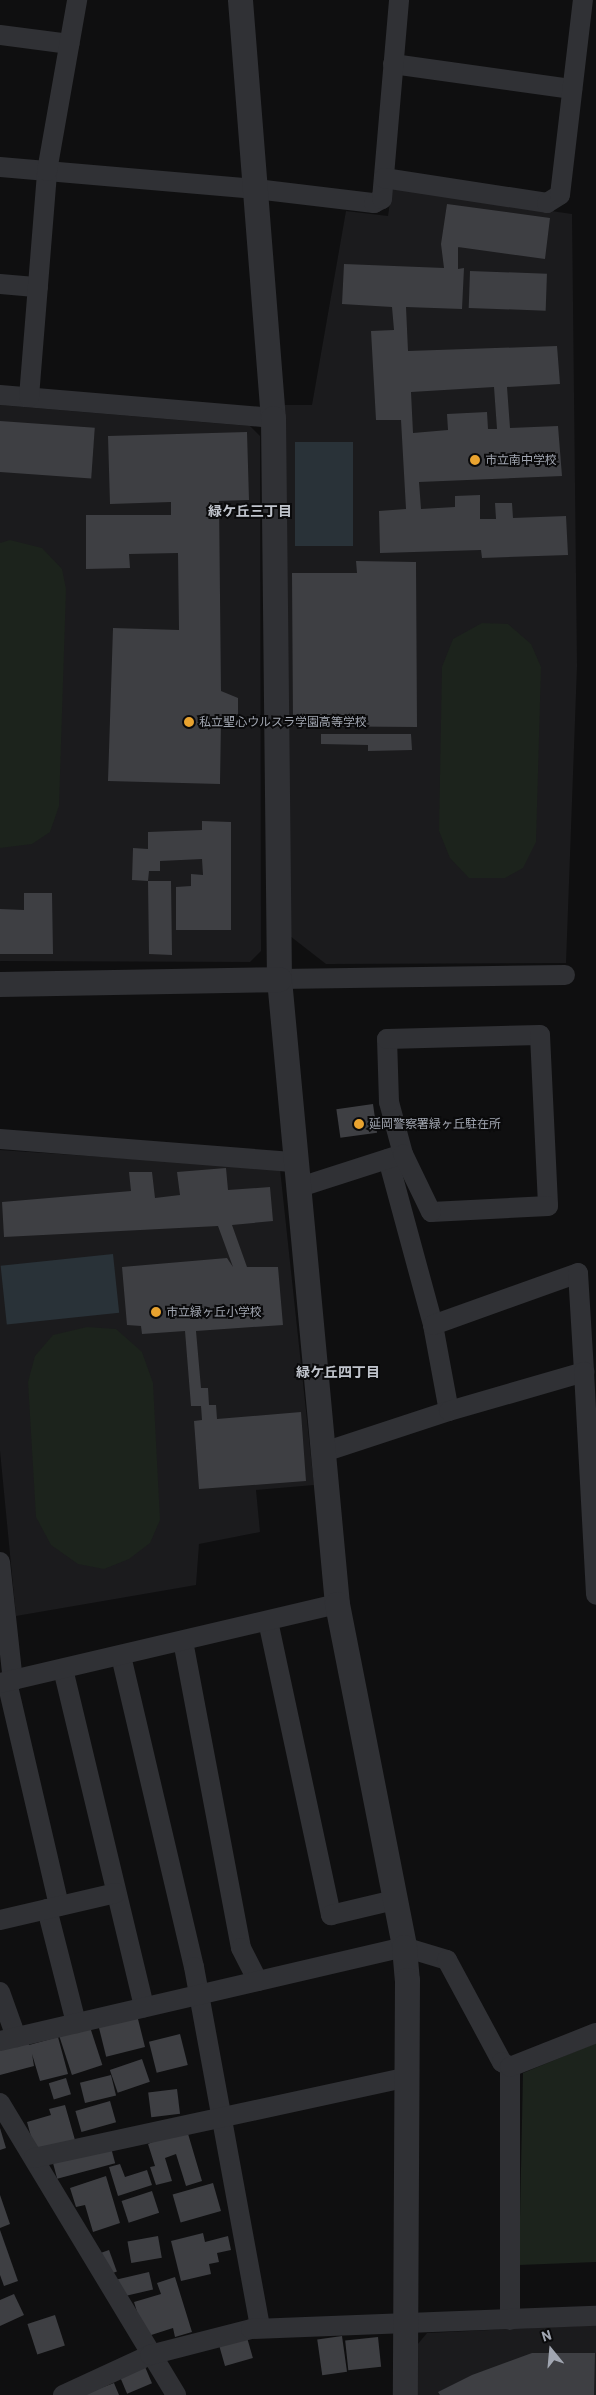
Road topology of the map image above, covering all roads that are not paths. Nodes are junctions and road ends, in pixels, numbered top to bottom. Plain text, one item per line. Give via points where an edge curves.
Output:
1 (77, 0) edge
2 (240, 0) edge
3 (399, 0) edge
4 (583, 0) edge
5 (0, 35) edge
6 (69, 44) junction
7 (393, 64) junction
8 (572, 89) junction
9 (0, 167) edge
10 (47, 171) junction
11 (384, 178) junction
12 (256, 189) junction
13 (0, 284) edge
14 (38, 287) junction
15 (0, 395) edge
16 (29, 397) junction
17 (273, 418) junction
18 (566, 975) dead end
19 (279, 980) junction
20 (0, 984) edge
21 (0, 1139) edge
22 (395, 1157) junction
23 (295, 1162) junction
24 (297, 1188) junction
25 (433, 1325) junction
26 (584, 1372) junction
27 (449, 1411) junction
28 (324, 1452) junction
29 (0, 1562) edge
30 (596, 1595) edge
31 (337, 1604) junction
32 (268, 1621) junction
33 (183, 1641) junction
34 (121, 1656) junction
35 (63, 1669) junction
36 (7, 1682) edge
37 (116, 1893) junction
38 (394, 1900) junction
39 (53, 1908) junction
40 (0, 1920) edge
41 (404, 1947) junction
42 (258, 1981) junction
43 (0, 1992) edge
44 (199, 1994) junction
45 (144, 2007) junction
46 (76, 2023) junction
47 (596, 2033) edge
48 (8, 2039) edge
49 (510, 2067) junction
50 (408, 2077) junction
51 (0, 2103) edge
52 (221, 2116) junction
53 (34, 2158) junction
54 (596, 2316) edge
55 (510, 2320) junction
56 (406, 2324) junction
57 (260, 2328) junction
58 (150, 2355) junction
59 (63, 2395) edge
60 (176, 2395) edge
61 (405, 2395) edge

1 - 6 street
2 - 12 street
3 - 7 street
4 - 8 street
5 - 6 street
6 - 10 street
7 - 8 street
7 - 11 street
8 - 11 street via 560,195 547,203
9 - 10 street
10 - 12 street
10 - 14 street
11 - 12 street via 382,199 374,203
12 - 17 street
13 - 14 street
14 - 16 street
15 - 16 street
16 - 17 street
17 - 19 street
18 - 19 street
19 - 20 street
19 - 23 street
21 - 23 street
22 - 22 street via 387,1039 540,1035 548,1206 431,1212
22 - 24 street
22 - 25 street
23 - 24 street
24 - 28 street
25 - 26 street via 578,1273
25 - 27 street
26 - 27 street
26 - 30 street
27 - 28 street
28 - 31 street
29 - 36 street
31 - 32 street
31 - 38 street
32 - 33 street
32 - 38 street via 331,1915
33 - 34 street
33 - 42 street via 241,1948
34 - 35 street
34 - 44 street
35 - 36 street
35 - 37 street
36 - 39 street
37 - 39 street
37 - 45 street
38 - 41 street
39 - 40 street
39 - 46 street
41 - 42 street
41 - 49 street via 447,1960 502,2062
41 - 50 street
42 - 44 street
43 - 48 street
44 - 45 street
44 - 52 street
45 - 46 street
46 - 48 street
47 - 49 street
49 - 55 street
50 - 52 street
50 - 56 street
51 - 53 street
52 - 53 street
52 - 57 street
53 - 58 street
54 - 55 street
55 - 56 street
56 - 57 street
56 - 61 street
57 - 58 street
58 - 59 street
58 - 60 street

